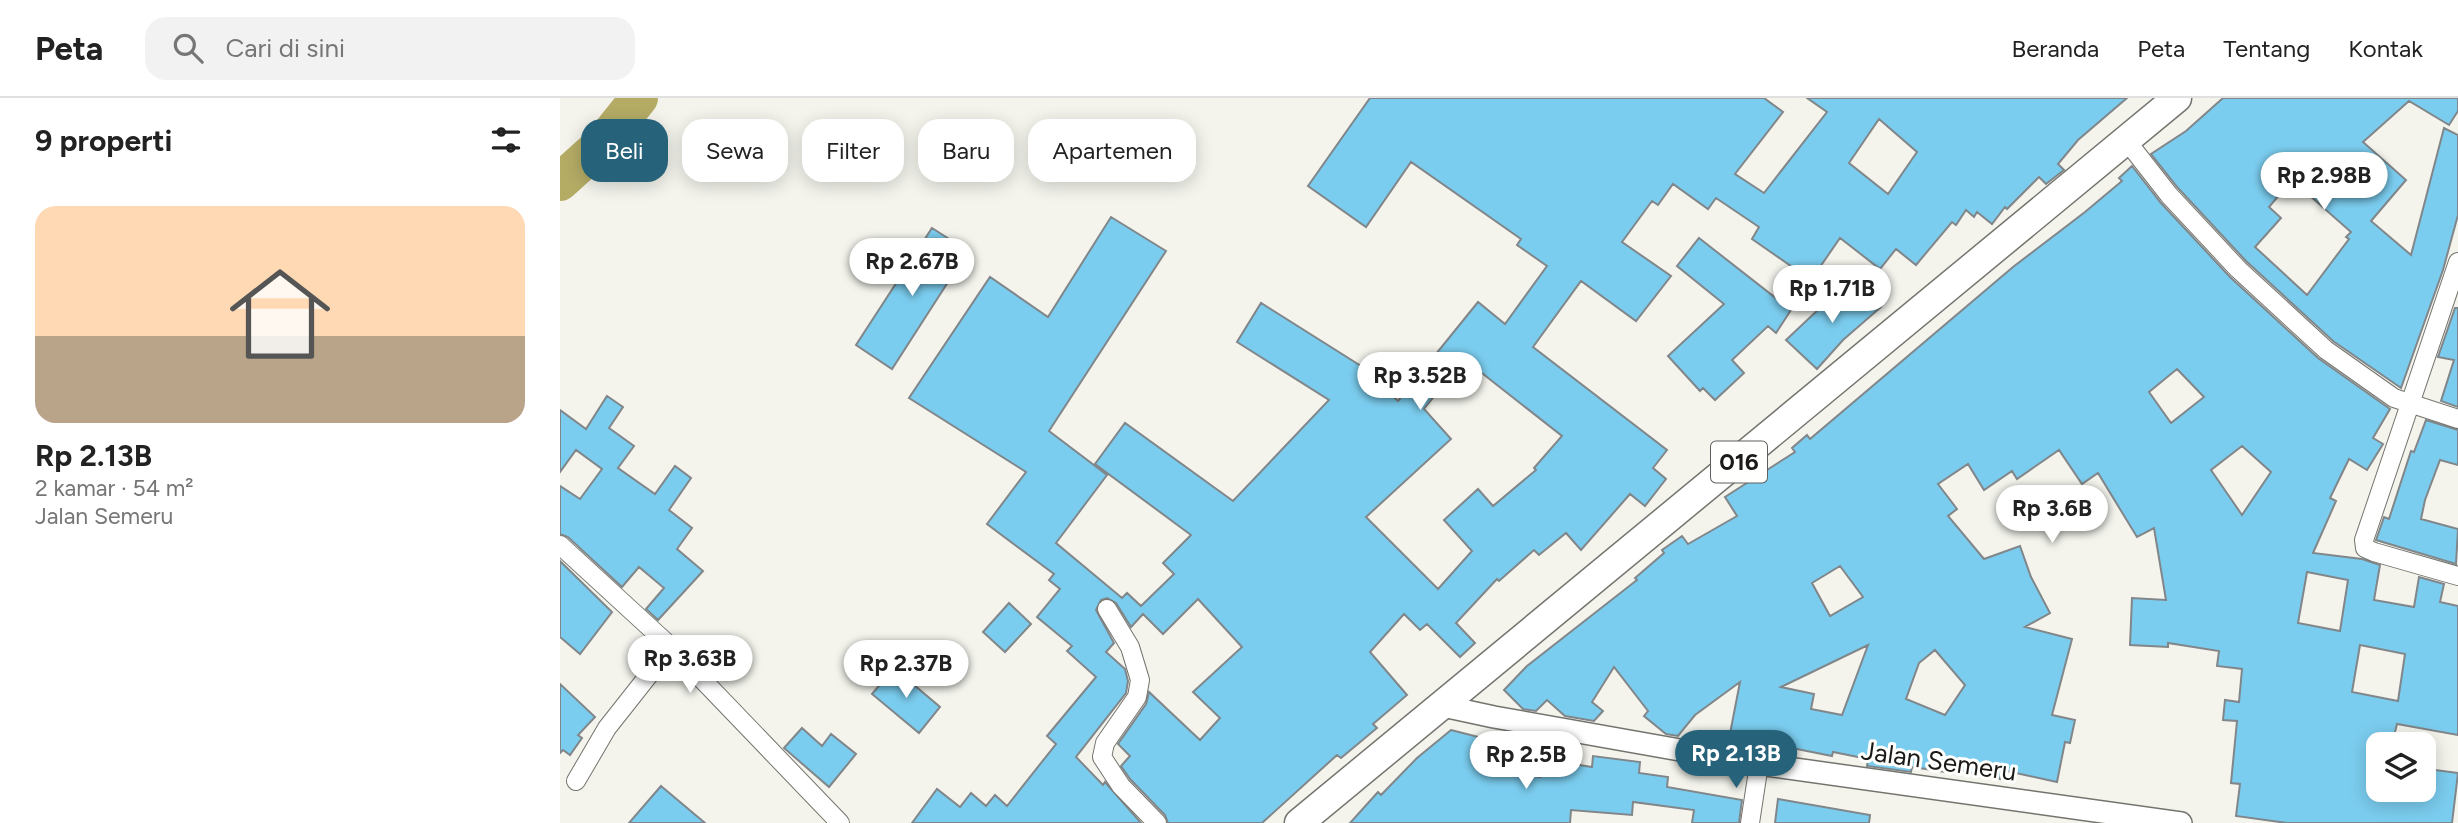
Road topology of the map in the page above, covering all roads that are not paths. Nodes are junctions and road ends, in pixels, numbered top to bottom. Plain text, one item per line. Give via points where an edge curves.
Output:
1 (2177, 98) edge
2 (2126, 140) junction
3 (2458, 262) edge
4 (2409, 405) junction
5 (2458, 419) edge
6 (560, 545) edge
7 (2458, 576) edge
8 (1107, 608) dead end
9 (671, 647) junction
10 (1443, 706) junction
11 (1759, 764) junction
12 (576, 780) dead end
13 (840, 823) edge
14 (1157, 823) edge
15 (1299, 823) edge
16 (1750, 823) edge
17 (2181, 823) edge

1 - 2 main road, 016
2 - 4 street via 2189,217 2275,306 2351,370
2 - 10 main road, 016
3 - 4 street
4 - 5 street
4 - 7 street via 2364,544 2374,552
6 - 9 street
8 - 14 street via 1130,647 1140,680 1137,697 1105,743 1102,757 1121,786
9 - 12 street via 607,728
9 - 13 street
10 - 11 street, Jalan Semeru
10 - 15 main road, 016
11 - 16 street
11 - 17 street, Jalan Semeru

